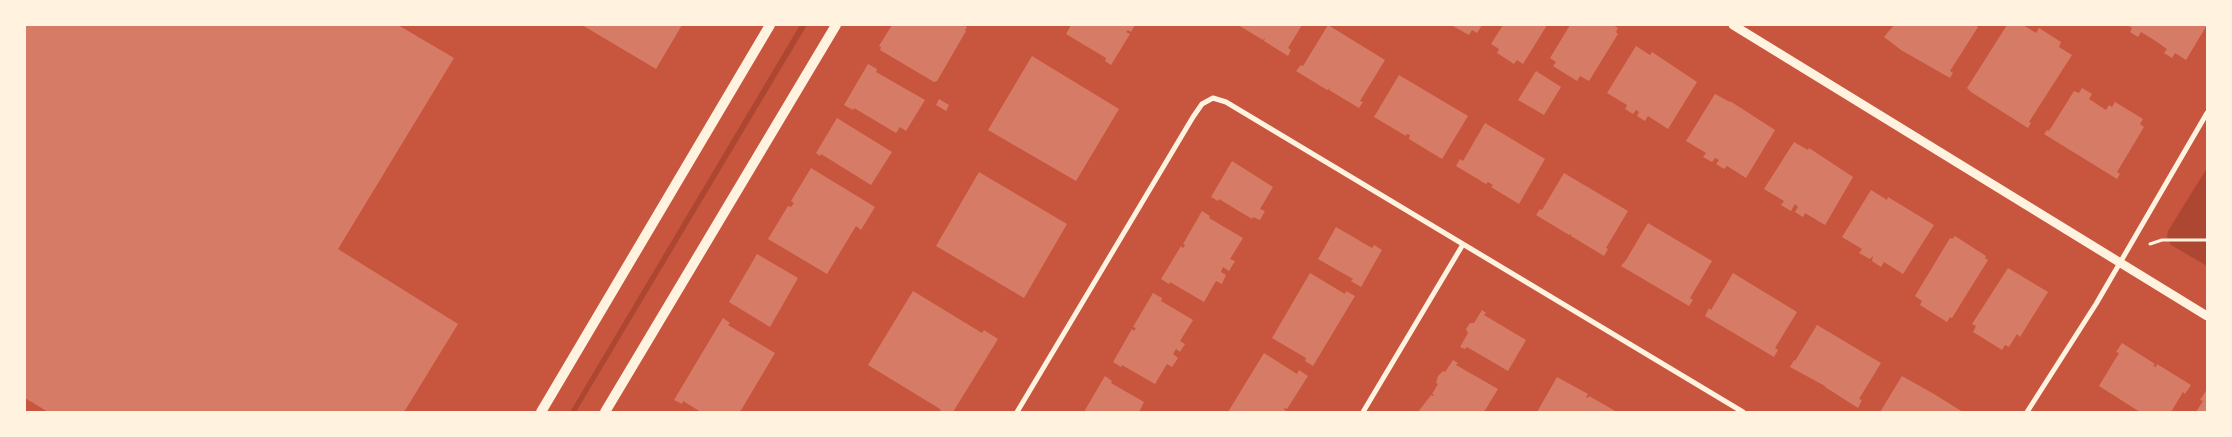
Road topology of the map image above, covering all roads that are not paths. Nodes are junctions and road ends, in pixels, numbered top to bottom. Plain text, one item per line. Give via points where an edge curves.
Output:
1 (770, 25) edge
2 (836, 25) edge
3 (1734, 25) edge
4 (2207, 113) edge
5 (1462, 246) junction
6 (2119, 262) junction
7 (2207, 316) edge
8 (541, 412) edge
9 (605, 412) edge
10 (1017, 412) edge
11 (1363, 412) edge
12 (1743, 412) edge
13 (2027, 412) edge

1 - 8 main road
2 - 9 main road
3 - 6 street
4 - 6 street
5 - 10 street via 1226,102 1213,98 1202,104 1192,117
5 - 11 street
5 - 12 street
6 - 7 street
6 - 13 street

